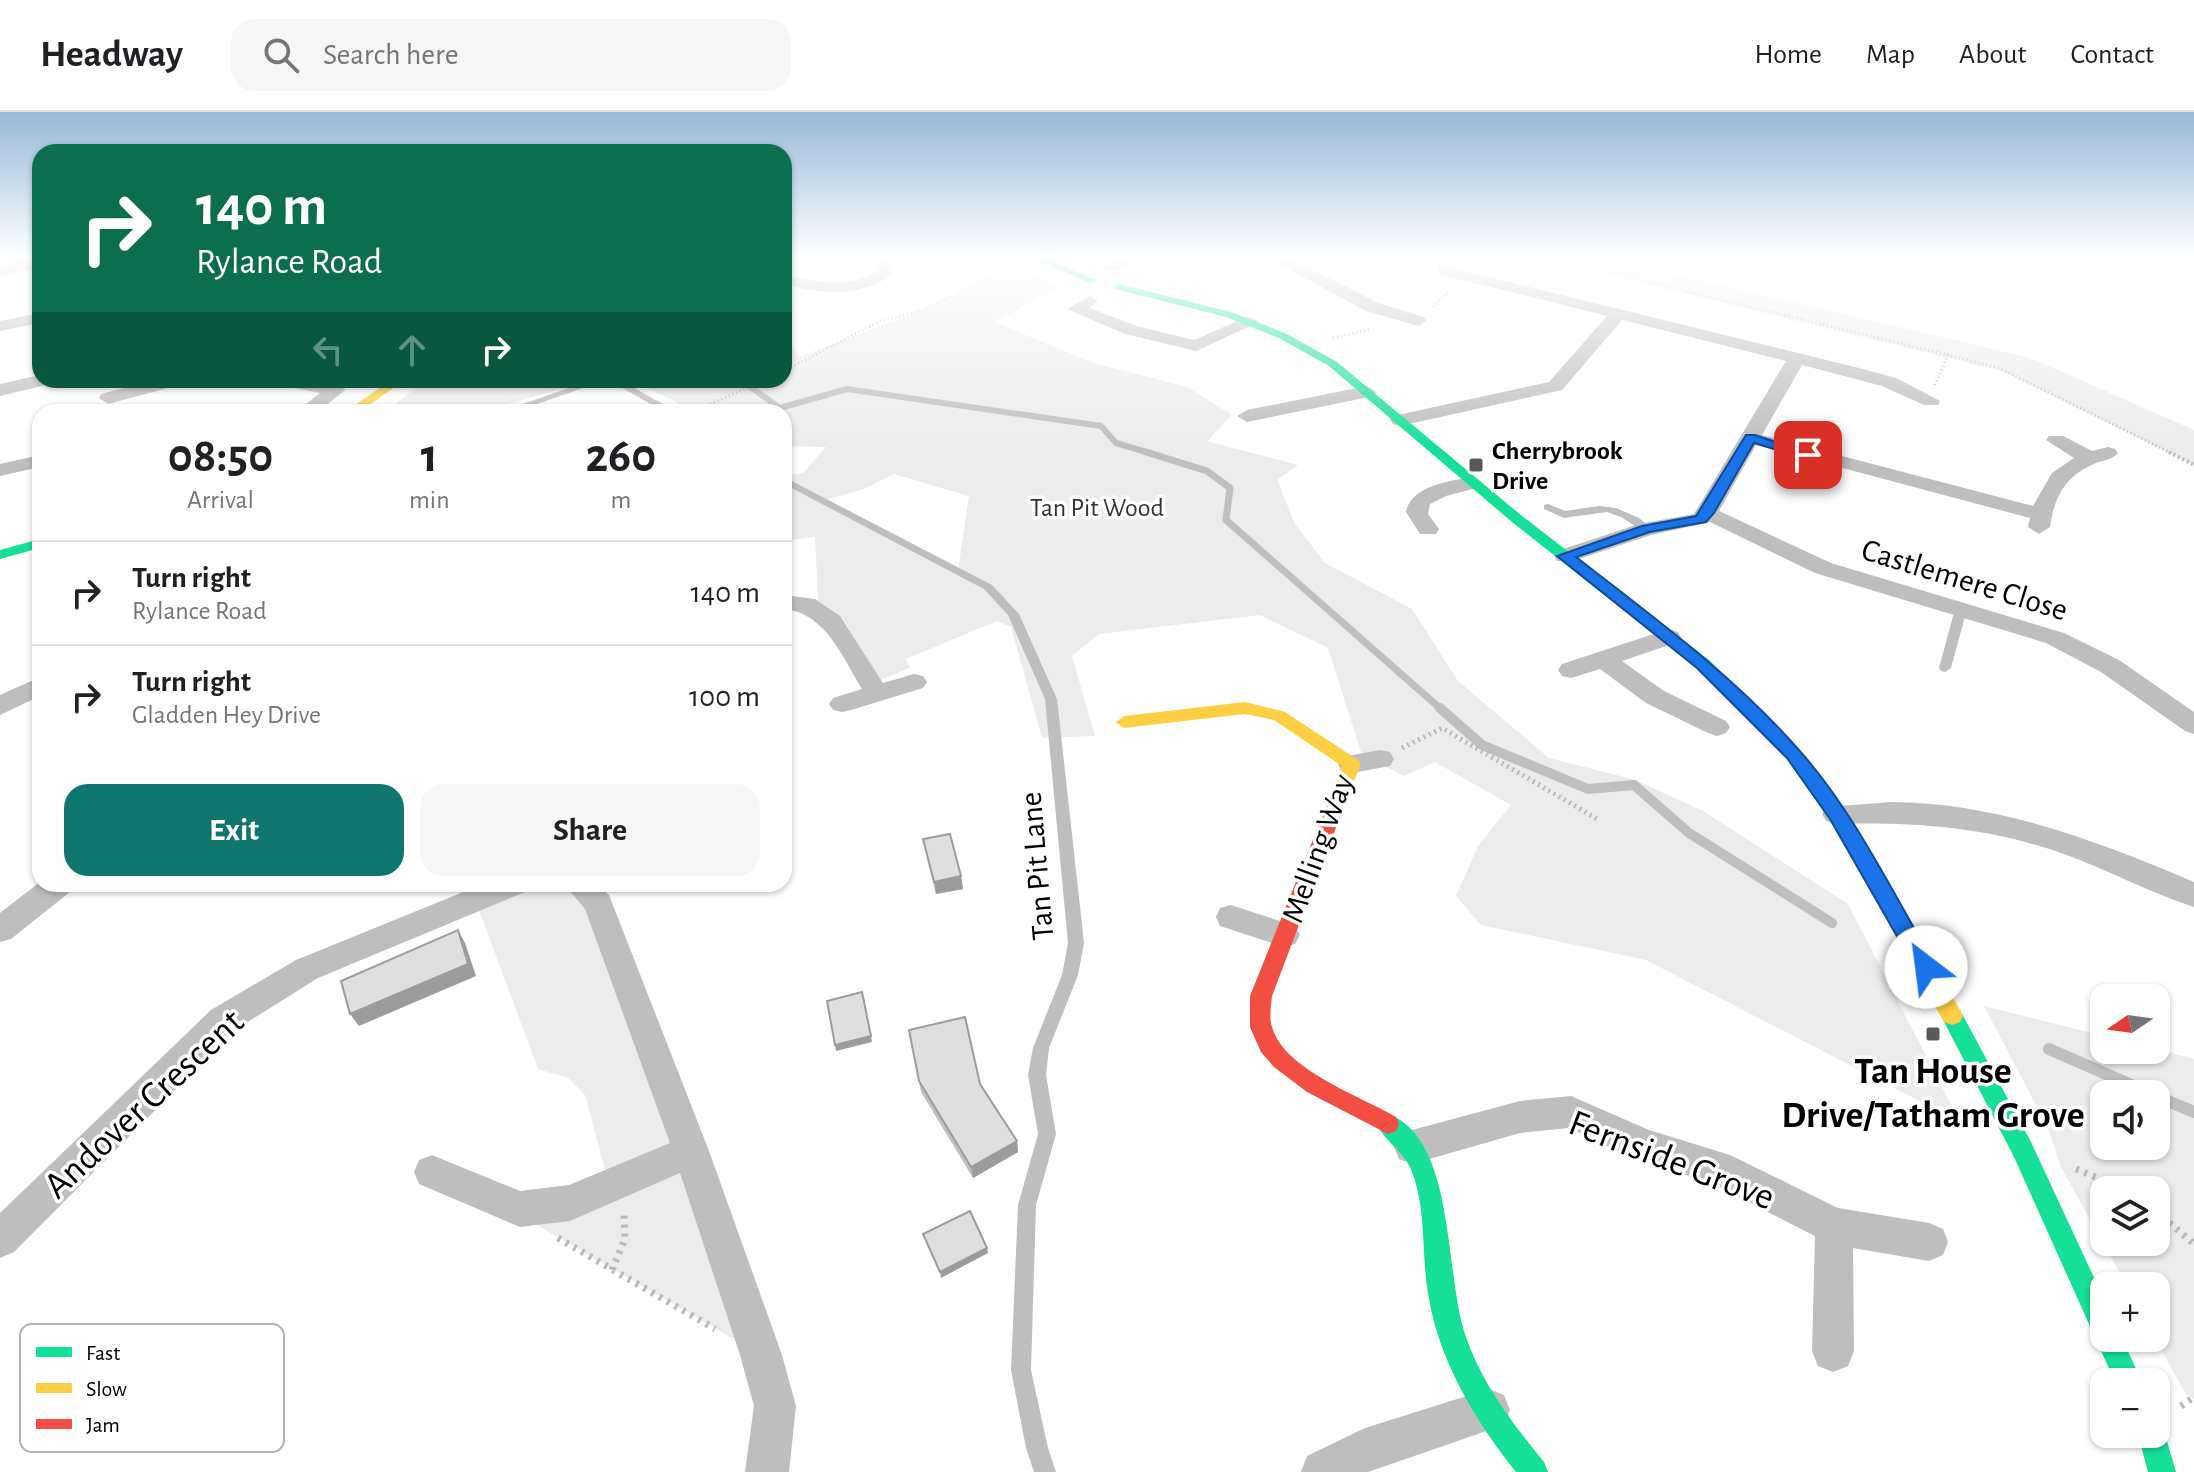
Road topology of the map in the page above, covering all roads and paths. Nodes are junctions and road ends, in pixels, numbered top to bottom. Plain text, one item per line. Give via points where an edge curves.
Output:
1 (886, 319) edge
2 (1103, 319) edge
3 (1241, 319) edge
4 (1613, 319) edge
5 (1640, 319) edge
6 (1802, 319) edge
7 (32, 320) edge
8 (1389, 320) joint
9 (1418, 321) edge
10 (1250, 322) junction
11 (0, 326) edge
12 (1303, 345) junction
13 (1196, 346) junction
14 (1217, 355) dead end
15 (1948, 355) junction
16 (1797, 358) junction
17 (792, 367) edge
18 (32, 383) edge
19 (99, 388) edge
20 (156, 388) edge
21 (325, 388) edge
22 (387, 388) edge
23 (577, 388) edge
24 (628, 388) edge
25 (748, 388) edge
26 (0, 390) edge
27 (1367, 392) junction
28 (1926, 393) joint
29 (111, 404) edge
30 (115, 404) edge
31 (316, 404) edge
32 (363, 404) edge
33 (528, 404) edge
34 (657, 404) edge
35 (711, 404) edge
36 (1247, 416) dead end
37 (1400, 420) junction
38 (1751, 438) junction
39 (2056, 440) dead end
40 (2108, 453) dead end
41 (2087, 457) junction
42 (32, 463) edge
43 (2194, 465) edge
44 (0, 470) edge
45 (1473, 483) junction
46 (792, 484) edge
47 (1393, 503) dead end
48 (1417, 507) junction
49 (1548, 507) dead end
50 (1707, 513) junction
51 (1428, 529) dead end
52 (1647, 529) junction
53 (32, 545) edge
54 (0, 555) edge
55 (1565, 556) junction
56 (792, 603) edge
57 (1961, 609) junction
58 (1669, 637) junction
59 (1603, 659) junction
60 (1945, 668) dead end
61 (1571, 670) dead end
62 (914, 682) dead end
63 (32, 689) edge
64 (877, 693) junction
65 (842, 704) dead end
66 (0, 706) edge
67 (1124, 722) dead end
68 (2194, 725) edge
69 (1717, 727) dead end
70 (1380, 759) joint
71 (1352, 764) junction
72 (1836, 814) junction
73 (1599, 820) dead end
74 (49, 892) edge
75 (495, 892) edge
76 (587, 892) edge
77 (2194, 895) edge
78 (1231, 917) dead end
79 (0, 930) edge
80 (1284, 935) junction
81 (1412, 1147) junction
82 (691, 1151) junction
83 (432, 1172) dead end
84 (619, 1182) junction
85 (520, 1209) junction
86 (2170, 1223) edge
87 (6, 1225) edge
88 (1834, 1226) junction
89 (1929, 1242) dead end
90 (2194, 1244) edge
91 (612, 1270) junction
92 (2090, 1297) edge
93 (1833, 1351) dead end
94 (761, 1355) junction
95 (1489, 1410) junction
96 (2156, 1448) edge
97 (767, 1472) edge
98 (1045, 1472) edge
99 (1323, 1472) edge
100 (1534, 1472) edge
101 (2162, 1472) edge

1 - 17 path
2 - 13 street
3 - 10 street
4 - 37 street via 1555,386
5 - 16 street
6 - 15 path
7 - 11 street
8 - 9 street
8 - 12 path
10 - 12 street
10 - 13 street
12 - 27 street
13 - 14 street
15 - 28 path
15 - 43 path via 1999,368
16 - 28 street
16 - 38 street
18 - 26 street
19 - 29 street
20 - 30 street
21 - 31 street via 336,390
22 - 32 street
23 - 33 lane
24 - 34 lane
25 - 35 path
27 - 36 street via 1282,418
27 - 37 street
37 - 45 street
38 - 41 street via 2040,521 2056,482
38 - 50 street
39 - 41 street
40 - 41 street
42 - 44 street
45 - 48 street via 1433,493
45 - 55 street
46 - 98 lane, Tan Pit Lane via 988,587 1013,614 1051,699 1076,943 1070,975 1041,1048 1037,1075 1047,1134 1027,1205 1021,1370
47 - 48 street
48 - 51 street
49 - 52 lane via 1564,515 1611,507
50 - 52 street via 1688,523
50 - 57 street, Castlemere Close via 1823,568
52 - 55 street
53 - 54 street
55 - 58 street
56 - 64 street via 807,604 832,621
57 - 60 lane
57 - 68 street, Castlemere Close via 2029,628 2090,655
58 - 59 street
58 - 72 street via 1793,754
59 - 61 street
59 - 69 street via 1679,721
62 - 64 street
63 - 66 street
64 - 65 street
67 - 71 street, Melling Way via 1245,708 1279,716
70 - 71 street
70 - 73 path via 1442,728
71 - 80 street, Melling Way
72 - 77 street via 1905,812 2006,825 2077,846
72 - 92 street via 1992,1089
74 - 79 street
75 - 87 street, Andover Crescent via 307,969 223,1020
76 - 82 street via 598,903
78 - 80 street, Melling Way
80 - 81 street, Melling Way via 1258,1011 1269,1047 1294,1070 1377,1114
81 - 88 street, Fernside Grove via 1520,1117 1571,1112 1643,1145 1717,1167
81 - 95 street, Melling Way via 1428,1188 1439,1292 1449,1329
82 - 84 street
82 - 94 street
83 - 85 street
84 - 85 street via 570,1203
84 - 91 path via 625,1239
85 - 91 path via 528,1220
86 - 90 path
88 - 89 street, Fernside Grove
88 - 93 street
91 - 94 path
94 - 97 street via 775,1406
95 - 99 street via 1365,1450
95 - 100 street, Melling Way
96 - 101 street

